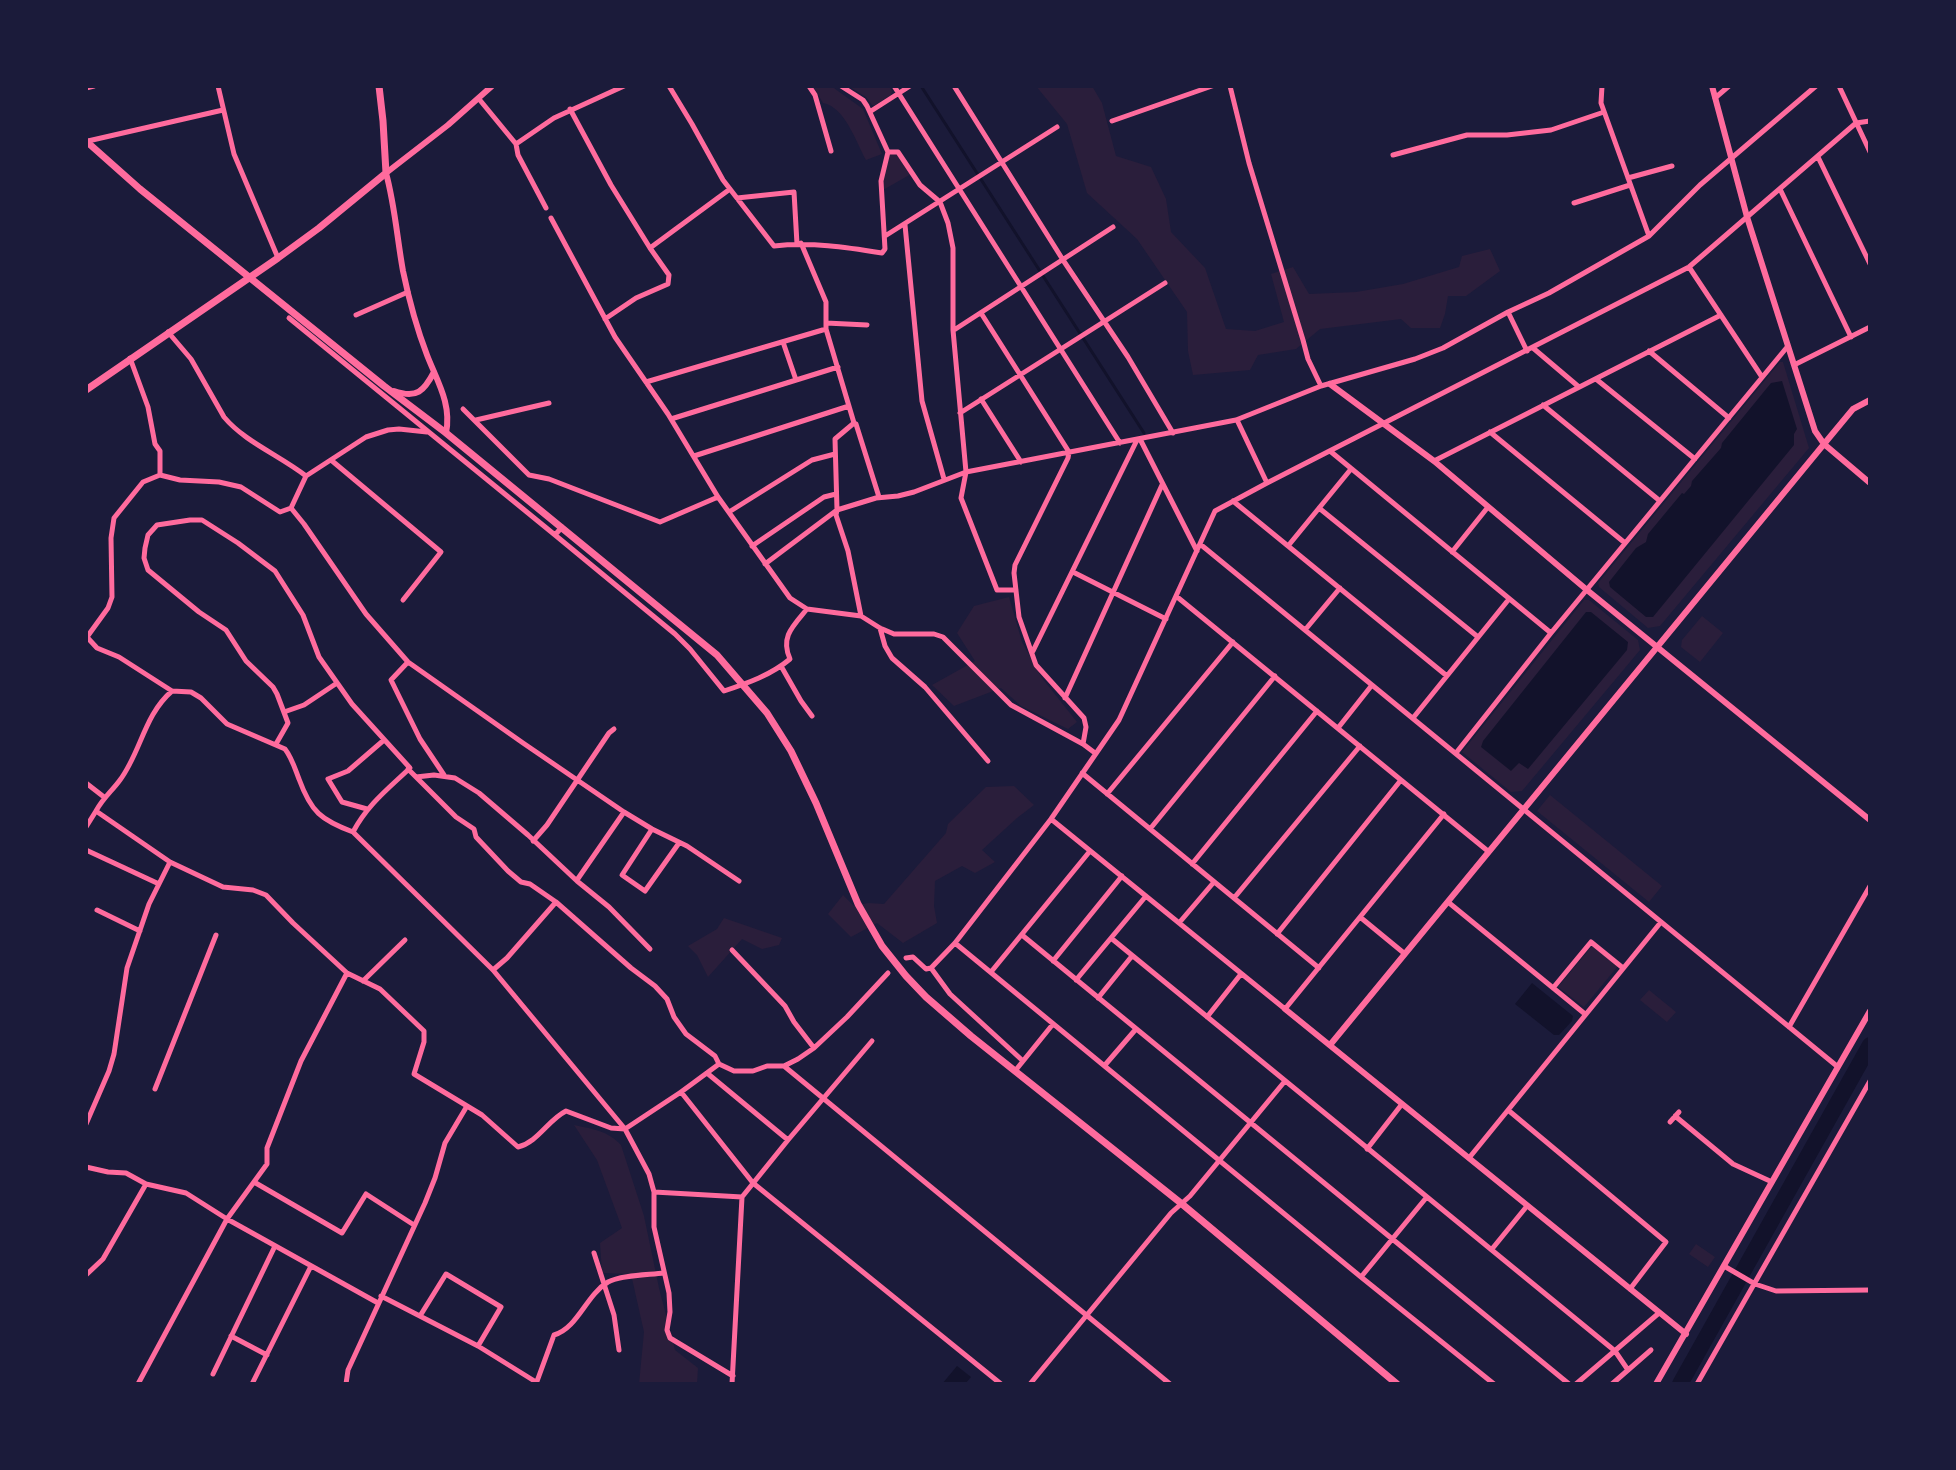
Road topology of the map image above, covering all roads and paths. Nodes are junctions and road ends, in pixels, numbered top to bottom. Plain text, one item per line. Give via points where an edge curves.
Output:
1 (94, 86) edge
2 (218, 86) edge
3 (379, 86) edge
4 (492, 86) edge
5 (624, 86) edge
6 (669, 86) edge
7 (809, 86) edge
8 (841, 86) edge
9 (894, 86) edge
10 (910, 86) edge
11 (954, 86) edge
12 (1212, 86) edge
13 (1230, 86) edge
14 (1602, 86) edge
15 (1712, 86) edge
16 (1729, 86) edge
17 (1816, 86) edge
18 (1839, 86) edge
19 (86, 88) edge
20 (898, 93) junction
21 (1715, 98) junction
22 (479, 99) junction
23 (570, 109) junction
24 (223, 110) junction
25 (871, 111) junction
26 (1604, 112) junction
27 (1112, 121) dead end
28 (1870, 121) edge
29 (1856, 123) junction
30 (1057, 127) dead end
31 (86, 141) edge
32 (516, 144) junction
33 (831, 151) dead end
34 (888, 152) junction
35 (1870, 152) edge
36 (1393, 155) dead end
37 (1818, 157) junction
38 (1730, 158) junction
39 (1002, 162) junction
40 (1672, 166) dead end
41 (386, 173) junction
42 (1629, 182) junction
43 (730, 189) junction
44 (1780, 189) junction
45 (960, 190) junction
46 (736, 198) junction
47 (940, 202) junction
48 (1574, 203) dead end
49 (546, 208) dead end
50 (1747, 217) junction
51 (551, 218) dead end
52 (905, 225) junction
53 (1113, 227) dead end
54 (885, 236) junction
55 (1649, 236) junction
56 (799, 243) junction
57 (650, 248) junction
58 (278, 258) junction
59 (1063, 260) junction
60 (1870, 264) edge
61 (1689, 267) junction
62 (1165, 283) dead end
63 (1021, 287) junction
64 (408, 292) junction
65 (1508, 312) junction
66 (981, 313) junction
67 (356, 315) dead end
68 (1721, 315) junction
69 (289, 318) dead end
70 (605, 319) junction
71 (1104, 322) junction
72 (867, 325) dead end
73 (826, 326) junction
74 (1870, 327) edge
75 (953, 330) junction
76 (168, 332) junction
77 (1851, 337) junction
78 (783, 342) junction
79 (1788, 346) junction
80 (1061, 349) junction
81 (1530, 350) junction
82 (1649, 351) junction
83 (130, 358) junction
84 (1794, 365) junction
85 (838, 367) junction
86 (434, 372) junction
87 (1020, 374) junction
88 (1762, 377) junction
89 (1596, 378) junction
90 (796, 380) junction
91 (646, 382) junction
92 (1330, 384) junction
93 (384, 386) junction
94 (1321, 386) junction
95 (1579, 387) junction
96 (86, 390) edge
97 (981, 399) junction
98 (1870, 400) edge
99 (549, 403) dead end
100 (1543, 405) junction
101 (849, 406) junction
102 (463, 409) dead end
103 (959, 413) junction
104 (1729, 418) junction
105 (671, 419) junction
106 (475, 420) junction
107 (1237, 420) junction
108 (854, 423) junction
109 (1383, 423) junction
110 (427, 432) junction
111 (1490, 432) junction
112 (446, 433) junction
113 (1173, 433) junction
114 (1139, 439) junction
115 (1120, 443) junction
116 (1824, 444) junction
117 (1330, 451) junction
118 (1069, 452) junction
119 (835, 454) junction
120 (693, 456) junction
121 (1695, 459) junction
122 (331, 460) junction
123 (1434, 461) junction
124 (1021, 462) junction
125 (1351, 469) junction
126 (966, 472) junction
127 (160, 475) junction
128 (306, 476) junction
129 (944, 479) junction
130 (1267, 483) junction
131 (1870, 483) edge
132 (1162, 485) junction
133 (836, 494) junction
134 (718, 497) junction
135 (879, 497) junction
136 (1233, 501) junction
137 (1660, 501) junction
138 (1488, 507) junction
139 (291, 508) junction
140 (1319, 508) junction
141 (837, 510) junction
142 (729, 512) junction
143 (562, 527) junction
144 (555, 535) junction
145 (1200, 544) junction
146 (1625, 544) junction
147 (752, 546) junction
148 (1288, 546) junction
149 (1197, 551) junction
150 (1452, 552) junction
151 (765, 564) junction
152 (1073, 572) junction
153 (1340, 588) junction
154 (1016, 590) junction
155 (1587, 590) junction
156 (1113, 592) junction
157 (1176, 596) junction
158 (1509, 599) junction
159 (403, 600) dead end
160 (807, 609) junction
161 (861, 616) junction
162 (1166, 619) junction
163 (880, 628) junction
164 (1305, 630) junction
165 (1551, 633) junction
166 (86, 636) edge
167 (1478, 637) junction
168 (1233, 642) junction
169 (1658, 646) junction
170 (1033, 651) junction
171 (408, 662) junction
172 (781, 666) junction
173 (1275, 676) junction
174 (1447, 676) junction
175 (337, 683) junction
176 (1372, 685) junction
177 (172, 691) junction
178 (1065, 698) junction
179 (1317, 711) junction
180 (284, 712) junction
181 (812, 716) dead end
182 (1413, 718) junction
183 (1338, 728) junction
184 (614, 729) dead end
185 (384, 740) junction
186 (276, 744) junction
187 (1083, 744) junction
188 (1360, 746) junction
189 (1095, 753) junction
190 (1456, 753) junction
191 (988, 761) dead end
192 (408, 769) junction
193 (1082, 773) junction
194 (445, 775) junction
195 (415, 777) junction
196 (1401, 780) junction
197 (578, 781) junction
198 (86, 783) edge
199 (1107, 794) junction
200 (104, 797) junction
201 (367, 809) junction
202 (1525, 810) junction
203 (96, 811) junction
204 (624, 812) junction
205 (1444, 814) junction
206 (1051, 819) junction
207 (1870, 820) edge
208 (86, 827) edge
209 (652, 829) junction
210 (1150, 829) junction
211 (353, 832) junction
212 (533, 841) junction
213 (679, 843) junction
214 (86, 850) edge
215 (1090, 851) junction
216 (1489, 852) junction
217 (170, 862) junction
218 (1192, 864) junction
219 (1122, 876) junction
220 (577, 881) junction
221 (739, 881) dead end
222 (1214, 882) junction
223 (159, 884) junction
224 (1870, 886) edge
225 (1146, 896) junction
226 (1234, 898) junction
227 (556, 902) junction
228 (1448, 902) junction
229 (97, 910) dead end
230 (1360, 917) junction
231 (1661, 922) junction
232 (1179, 923) junction
233 (140, 931) junction
234 (1277, 934) junction
235 (216, 935) dead end
236 (1022, 935) junction
237 (1111, 938) junction
238 (405, 940) dead end
239 (955, 943) junction
240 (650, 949) dead end
241 (732, 950) dead end
242 (1405, 954) junction
243 (1132, 956) junction
244 (906, 958) dead end
245 (1053, 961) junction
246 (931, 968) junction
247 (1319, 968) junction
248 (1623, 968) junction
249 (493, 970) junction
250 (991, 972) junction
251 (347, 973) junction
252 (888, 973) dead end
253 (1241, 974) junction
254 (1076, 980) junction
255 (363, 981) junction
256 (1553, 988) junction
257 (1098, 998) junction
258 (1285, 1009) junction
259 (1585, 1014) junction
260 (1869, 1016) edge
261 (1207, 1017) junction
262 (1053, 1024) junction
263 (1789, 1027) junction
264 (1136, 1029) junction
265 (872, 1041) dead end
266 (1330, 1045) junction
267 (814, 1048) junction
268 (1023, 1061) junction
269 (719, 1064) junction
270 (1105, 1065) junction
271 (784, 1066) junction
272 (1838, 1067) junction
273 (1015, 1071) junction
274 (707, 1073) junction
275 (1285, 1081) junction
276 (1870, 1081) edge
277 (155, 1089) dead end
278 (681, 1092) junction
279 (824, 1099) junction
280 (1402, 1104) junction
281 (467, 1106) junction
282 (1508, 1110) junction
283 (1670, 1122) dead end
284 (1251, 1123) junction
285 (86, 1124) edge
286 (625, 1129) junction
287 (788, 1140) junction
288 (1367, 1149) junction
289 (1469, 1158) junction
290 (1220, 1160) junction
291 (86, 1167) edge
292 (254, 1182) junction
293 (1772, 1182) junction
294 (753, 1183) junction
295 (146, 1184) junction
296 (654, 1192) junction
297 (742, 1197) junction
298 (1426, 1198) junction
299 (1182, 1204) junction
300 (1527, 1206) junction
301 (227, 1219) junction
302 (414, 1225) junction
303 (1392, 1239) junction
304 (275, 1246) junction
305 (1492, 1249) junction
306 (594, 1253) dead end
307 (311, 1266) junction
308 (1724, 1266) junction
309 (664, 1273) junction
310 (86, 1275) edge
311 (1361, 1277) junction
312 (1755, 1284) junction
313 (604, 1285) junction
314 (1630, 1289) junction
315 (1870, 1290) edge
316 (380, 1299) junction
317 (1659, 1313) junction
318 (1087, 1315) junction
319 (420, 1316) junction
320 (1686, 1334) junction
321 (231, 1336) junction
322 (478, 1346) junction
323 (619, 1350) dead end
324 (1651, 1350) dead end
325 (1615, 1351) junction
326 (267, 1355) junction
327 (1628, 1370) junction
328 (213, 1374) dead end
329 (733, 1376) junction
330 (536, 1383) edge
331 (138, 1384) edge
332 (252, 1384) edge
333 (346, 1384) edge
334 (732, 1384) edge
335 (1001, 1384) edge
336 (1030, 1384) edge
337 (1170, 1384) edge
338 (1397, 1384) edge
339 (1494, 1384) edge
340 (1569, 1384) edge
341 (1576, 1384) edge
342 (1612, 1384) edge
343 (1656, 1384) edge
344 (1697, 1384) edge

1 - 19 street
2 - 24 street
3 - 41 main road
4 - 22 street
5 - 23 street
6 - 43 street
7 - 33 street
8 - 25 street
9 - 20 street
10 - 20 street
11 - 39 street
12 - 27 street
13 - 94 street via 1305,350
14 - 26 street
15 - 21 street
16 - 21 street
17 - 38 street
18 - 29 street
20 - 25 street
20 - 45 street
21 - 38 street
22 - 32 street
22 - 41 street
23 - 32 street
23 - 57 street
24 - 31 street
24 - 58 street via 234,154
25 - 34 street
26 - 36 street via 1551,130 1467,135
26 - 42 street
28 - 29 street
29 - 35 street
29 - 37 street
30 - 39 street
31 - 93 main road
32 - 49 street
34 - 47 street via 898,152 920,185
34 - 54 street via 881,181
37 - 44 street
37 - 60 street
38 - 50 street
38 - 55 street
39 - 45 street
39 - 59 street
40 - 42 street
41 - 58 main road
41 - 64 street
42 - 48 street
42 - 55 street
43 - 46 street
43 - 57 street
44 - 50 street
44 - 77 street
45 - 47 street
45 - 63 street
46 - 56 street via 774,246
46 - 56 street via 794,192
47 - 52 street
47 - 75 street via 953,248
50 - 61 street
50 - 79 street
51 - 70 street
52 - 54 street
52 - 129 street via 922,401
53 - 59 street
54 - 56 street via 882,253
55 - 65 street
56 - 73 street via 826,302
57 - 70 street via 669,275 668,284
58 - 76 main road
59 - 63 street
59 - 71 street
61 - 68 street
61 - 81 street
62 - 71 street
63 - 66 street
63 - 80 street
64 - 67 street
64 - 86 street
65 - 81 street
65 - 92 street via 1429,354
66 - 75 street
66 - 87 street
68 - 82 street
68 - 88 street
69 - 110 street
70 - 91 street
71 - 80 street
71 - 113 street
72 - 73 street
73 - 78 street
73 - 85 street
74 - 77 street
75 - 103 street
76 - 83 main road
76 - 128 street via 191,359 230,425
77 - 84 street
78 - 90 street
78 - 91 street
79 - 84 street
79 - 88 street
80 - 87 street
80 - 115 street
81 - 95 street
81 - 109 street
82 - 89 street
82 - 104 street
83 - 96 main road
83 - 127 street via 160,451
84 - 116 street
85 - 90 street
85 - 101 street
86 - 93 street via 415,393
86 - 112 street via 449,419
87 - 97 street
87 - 118 street
88 - 104 street
89 - 95 street
89 - 121 street
90 - 105 street
91 - 105 street
92 - 94 street
92 - 109 street
93 - 112 main road
94 - 107 street
95 - 100 street
97 - 103 street
97 - 124 street
98 - 116 street via 1853,409
99 - 106 street
100 - 111 street
100 - 137 street
101 - 108 street
101 - 120 street
102 - 106 street
103 - 126 street
104 - 121 street
105 - 120 street
106 - 134 street via 529,475 660,522
107 - 113 street
107 - 130 street
108 - 119 street via 835,439
108 - 135 street
109 - 117 street
109 - 123 street
110 - 122 street via 388,430 366,437
110 - 144 street
111 - 123 street
111 - 146 street
112 - 143 main road
113 - 114 street
114 - 115 street
114 - 132 street
114 - 152 street
115 - 118 street
116 - 131 street
116 - 169 street
117 - 125 street
117 - 130 street
118 - 124 street
118 - 154 street via 1015,565
119 - 133 street
119 - 142 street via 812,460
120 - 134 street
121 - 137 street
122 - 128 street
122 - 159 street via 441,552
123 - 138 street
124 - 126 street
125 - 140 street
125 - 150 street
126 - 129 street
126 - 154 street via 961,498 997,590
127 - 139 street via 241,487 280,512
127 - 166 street via 143,482 114,518 112,597
128 - 139 street
129 - 135 street via 914,492
130 - 136 street
132 - 149 street
132 - 156 street
133 - 141 street
133 - 147 street
134 - 142 street
135 - 141 street
136 - 145 street via 1215,511
136 - 148 street
137 - 146 street
138 - 150 street
138 - 155 street
139 - 171 street via 366,614
140 - 148 street
140 - 167 street
141 - 151 street
141 - 161 street
142 - 147 street
143 - 144 street
143 - 273 main road via 717,655 745,686 791,751 882,946 926,997
144 - 172 street via 675,634 724,691
145 - 149 street
145 - 164 street
146 - 155 street
147 - 151 street
148 - 153 street
149 - 157 street
150 - 158 street
151 - 160 street via 790,598
152 - 156 street
152 - 170 street
153 - 164 street
153 - 174 street
154 - 170 street via 1019,617
155 - 165 street
155 - 169 street
156 - 162 street
156 - 178 street
157 - 162 street
157 - 168 street
158 - 165 street
158 - 167 street
160 - 161 street
160 - 172 street via 785,641 790,659
161 - 163 street
162 - 189 street via 1119,720
163 - 187 street via 943,637 1011,705
163 - 191 street via 892,658 925,687
164 - 176 street
165 - 190 street
166 - 177 street via 97,648
167 - 174 street
168 - 173 street
168 - 199 street
169 - 202 street
169 - 207 street
170 - 178 street via 1036,665
171 - 194 street via 391,680
171 - 197 street
172 - 181 street
173 - 179 street
173 - 210 street
174 - 182 street
175 - 180 street
175 - 180 street via 275,571 202,520 157,525 145,548 148,570 226,630 246,661 273,687
175 - 185 street
176 - 182 street
176 - 183 street
177 - 186 street via 191,692 227,724
177 - 200 street via 152,714 120,780
178 - 187 street via 1084,718
179 - 183 street
179 - 218 street
180 - 186 street via 288,723
182 - 190 street
183 - 188 street
184 - 197 street
185 - 192 street
185 - 201 street via 348,771 328,779 342,802
186 - 211 street via 291,756 318,815
187 - 189 street
188 - 196 street
188 - 226 street
189 - 193 street
190 - 202 street
192 - 195 street
192 - 201 street
193 - 199 street
193 - 206 street
194 - 195 street
194 - 212 street via 479,793
195 - 227 street via 474,829 508,871
196 - 205 street
196 - 234 street
197 - 204 street
197 - 212 street
198 - 200 street
199 - 210 street
200 - 203 street
201 - 211 street
202 - 216 street
202 - 231 street
203 - 208 street
203 - 217 street
204 - 209 street
204 - 220 street
205 - 216 street
205 - 230 street
206 - 215 street
206 - 239 street
209 - 213 street
209 - 213 street via 622,875 645,891
210 - 218 street
211 - 249 street
212 - 220 street
213 - 221 street
214 - 223 street
215 - 219 street
215 - 236 street
216 - 228 street
217 - 223 street
217 - 251 street via 223,887 266,895
218 - 222 street
219 - 225 street
219 - 245 street
220 - 240 street
222 - 226 street
222 - 232 street
223 - 233 street
224 - 263 street
225 - 232 street
225 - 237 street
226 - 234 street
227 - 249 street
227 - 269 street via 655,986 686,1034
228 - 242 street
228 - 256 street
229 - 233 street
230 - 242 street
230 - 247 street
231 - 248 street
231 - 263 street
232 - 253 street
233 - 285 street via 127,968 112,1063
234 - 247 street
235 - 277 street
236 - 245 street
236 - 250 street
237 - 243 street
237 - 254 street
238 - 255 street
239 - 246 street
239 - 250 street
241 - 267 street via 785,1006
242 - 266 street
243 - 257 street
243 - 261 street
244 - 246 street
245 - 254 street
246 - 268 street via 950,994
247 - 258 street
248 - 256 street via 1591,942
248 - 259 street
249 - 286 street
250 - 262 street
251 - 255 street
251 - 292 street via 301,1061 267,1148 267,1164
252 - 267 street
253 - 258 street
253 - 261 street
254 - 257 street
255 - 281 street via 380,989 424,1031 414,1074
256 - 259 street
257 - 264 street
258 - 266 street
259 - 282 street
260 - 272 street
261 - 275 street
262 - 268 street
262 - 270 street
263 - 272 street
264 - 270 street
264 - 284 street
265 - 279 street
266 - 280 street
267 - 271 street
268 - 273 street
269 - 271 street via 741,1072
269 - 274 street
270 - 290 street
271 - 279 street
272 - 293 street
273 - 299 main road
274 - 278 street
274 - 287 street
275 - 284 street
275 - 288 street
276 - 312 street
278 - 286 street
278 - 294 street
279 - 287 street
279 - 318 street
280 - 288 street
280 - 289 street
281 - 286 street via 518,1147 566,1111
281 - 302 street via 445,1143
282 - 289 street
282 - 314 street via 1666,1242
283 - 293 street via 1677,1114 1733,1164
284 - 290 street
284 - 303 street
286 - 296 street
287 - 294 street
288 - 298 street
289 - 300 street
290 - 299 street
290 - 311 street
291 - 295 street via 126,1173
292 - 301 street
292 - 302 street via 342,1233 366,1194
293 - 308 street
294 - 297 street
294 - 335 street
295 - 301 street via 186,1193
295 - 310 street via 103,1259
296 - 297 street
296 - 309 street via 654,1227
297 - 329 street
298 - 303 street
298 - 305 street
299 - 318 street
299 - 338 main road
300 - 305 street
300 - 314 street
301 - 304 street
301 - 331 street
302 - 316 street
303 - 311 street
303 - 340 street
304 - 307 street
304 - 321 street
305 - 325 street
306 - 313 street
307 - 316 street
307 - 326 street
308 - 312 street
308 - 320 street
309 - 313 street
309 - 329 street via 670,1338
311 - 339 street
312 - 315 street via 1776,1291
312 - 344 street
313 - 323 street
313 - 330 street via 564,1332 554,1335
314 - 317 street
316 - 319 street
316 - 333 street
317 - 320 street
317 - 325 street
318 - 336 street
318 - 337 street
319 - 322 street
319 - 322 street via 446,1274 501,1307
320 - 343 street
321 - 326 street
321 - 328 street
322 - 330 street
324 - 327 street
325 - 327 street
325 - 341 street
326 - 332 street
327 - 342 street
329 - 334 street

